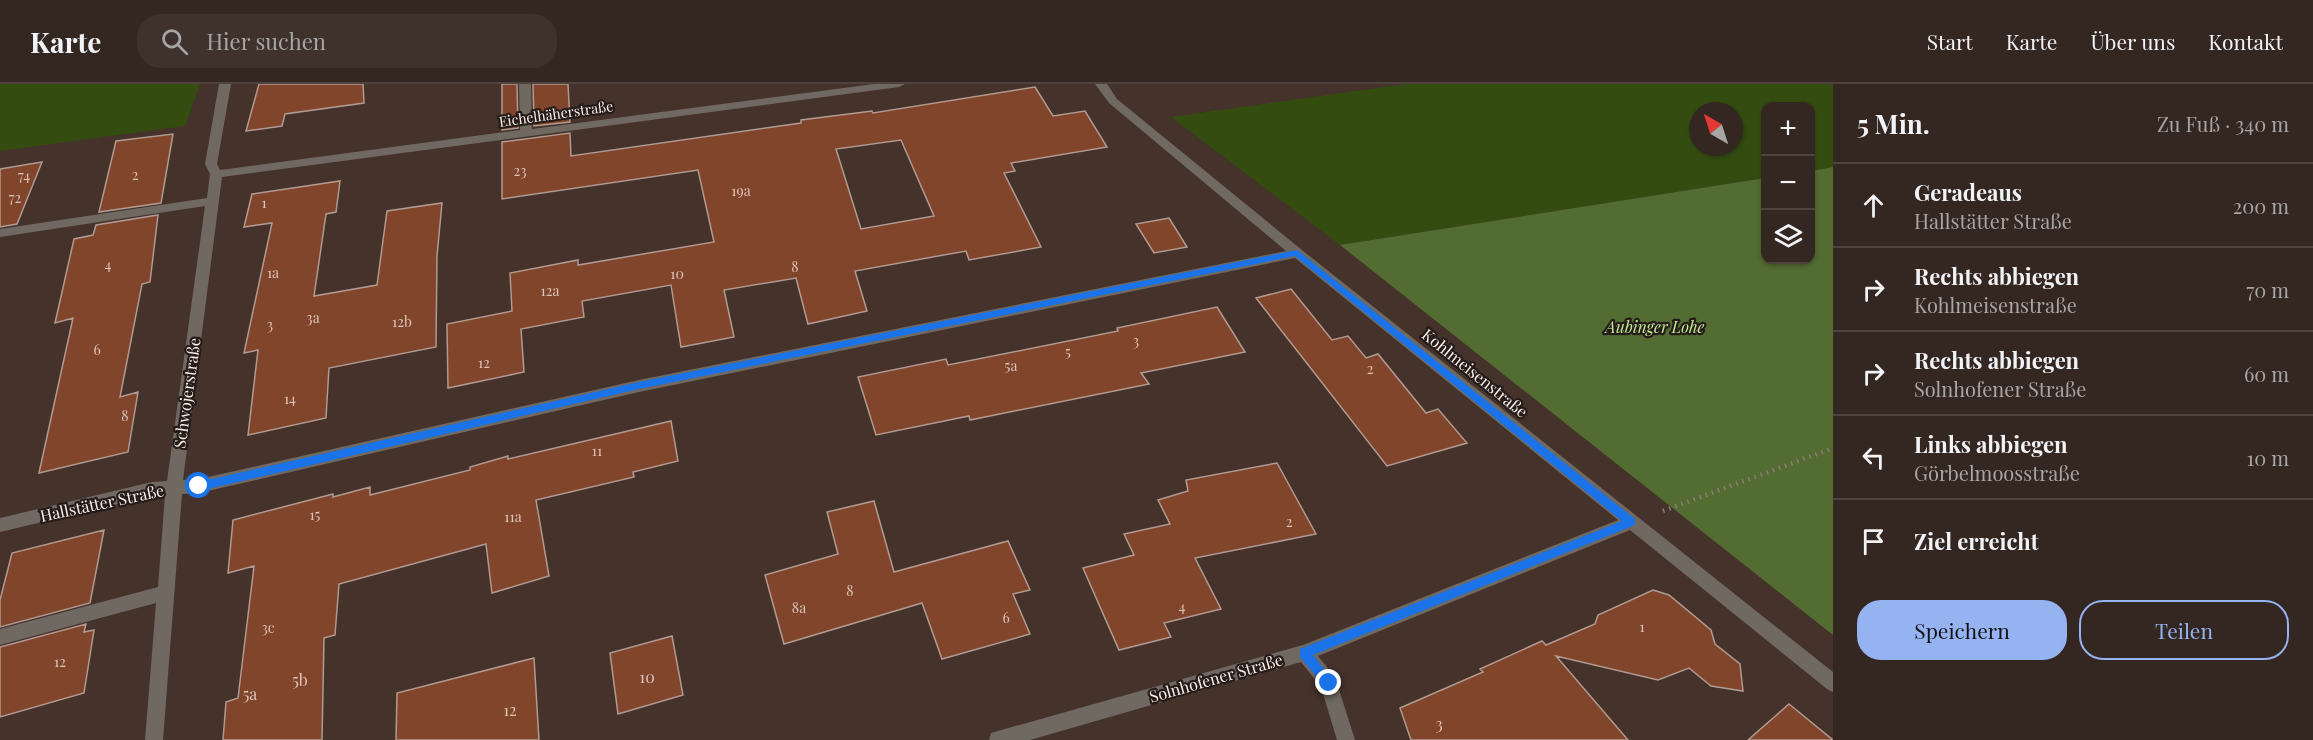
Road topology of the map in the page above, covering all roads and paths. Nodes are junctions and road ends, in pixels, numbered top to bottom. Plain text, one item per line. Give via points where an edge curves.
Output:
1 (225, 84) edge
2 (525, 84) edge
3 (900, 84) edge
4 (1101, 84) edge
5 (526, 133) junction
6 (216, 174) junction
7 (212, 201) junction
8 (0, 233) edge
9 (1297, 253) junction
10 (1833, 448) edge
11 (174, 488) junction
12 (1631, 522) junction
13 (0, 525) edge
14 (164, 593) junction
15 (0, 637) edge
16 (1304, 653) junction
17 (1833, 682) edge
18 (154, 740) edge
19 (998, 740) edge
20 (1346, 740) edge

1 - 6 street, Schwojerstraße via 211,164
2 - 5 street
3 - 5 street, Eichelhäherstraße
4 - 9 street, Kohlmeisenstraße via 1113,101
5 - 6 street, Eichelhäherstraße
6 - 7 street, Schwojerstraße
7 - 8 street
7 - 11 street, Schwojerstraße
9 - 11 street, Hallstätter Straße via 639,386 199,486
9 - 12 street, Kohlmeisenstraße
10 - 12 path
11 - 13 street, Hallstätter Straße via 152,489
11 - 14 street, Schwojerstraße
12 - 16 street, Solnhofener Straße
12 - 17 street, Kohlmeisenstraße
14 - 15 street
14 - 18 street, Schwojerstraße
16 - 19 street, Solnhofener Straße
16 - 20 street via 1329,683

